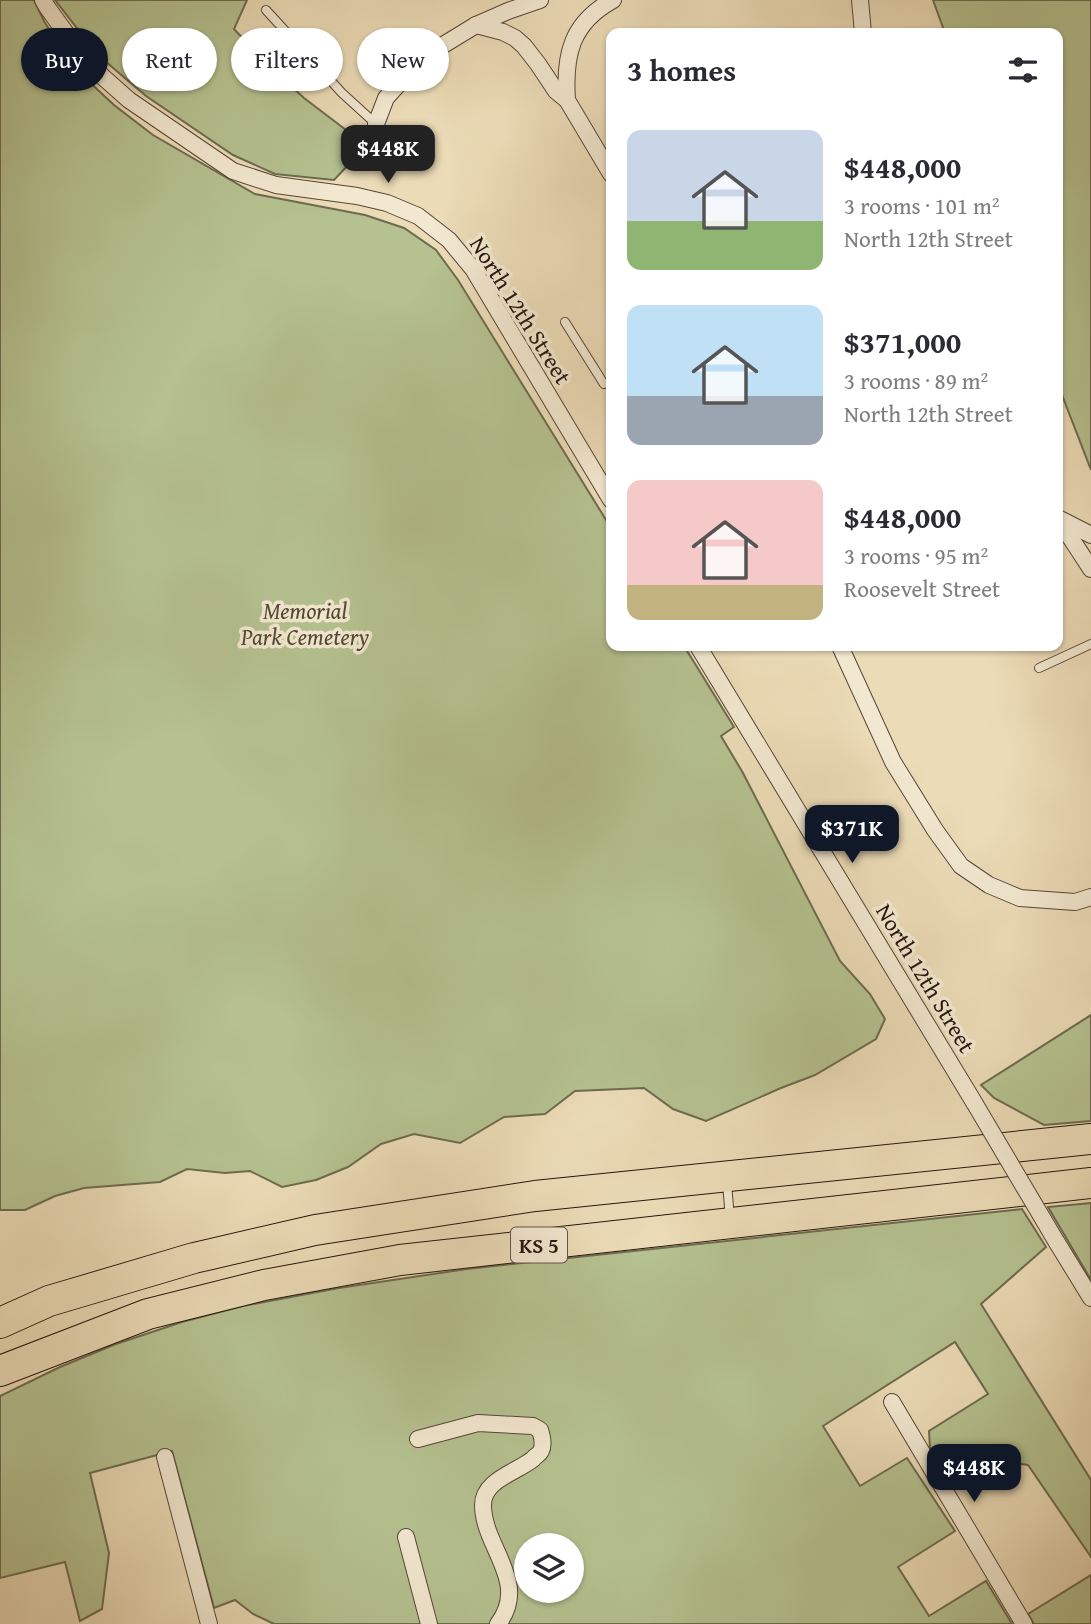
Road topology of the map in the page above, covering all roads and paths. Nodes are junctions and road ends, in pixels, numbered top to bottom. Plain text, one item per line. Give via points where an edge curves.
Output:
1 (43, 0) edge
2 (540, 0) edge
3 (612, 0) edge
4 (860, 0) edge
5 (503, 7) edge
6 (266, 10) dead end
7 (476, 25) junction
8 (863, 28) edge
9 (568, 100) junction
10 (376, 124) joint
11 (606, 165) edge
12 (565, 322) dead end
13 (606, 383) edge
14 (606, 492) edge
15 (1063, 520) edge
16 (1063, 526) edge
17 (1091, 536) edge
18 (1091, 569) edge
19 (1091, 644) edge
20 (701, 651) edge
21 (842, 651) edge
22 (1039, 667) dead end
23 (1091, 897) edge
24 (1091, 1139) edge
25 (727, 1177) junction
26 (1091, 1183) edge
27 (730, 1223) junction
28 (1091, 1298) edge
29 (0, 1323) edge
30 (0, 1371) edge
31 (892, 1402) dead end
32 (418, 1439) dead end
33 (165, 1457) dead end
34 (406, 1537) dead end
35 (209, 1624) edge
36 (429, 1624) edge
37 (498, 1624) edge
38 (1024, 1624) edge

1 - 14 street, North 12th Street via 103,77 233,171 276,185 387,203 418,216 450,240 473,269
2 - 5 street
3 - 9 street via 592,14 570,46
4 - 8 street
5 - 7 street
6 - 10 lane
7 - 9 street via 515,38
7 - 10 street via 422,58 386,98
9 - 11 street
12 - 13 lane
15 - 17 street
16 - 18 street
19 - 22 lane
20 - 28 street, North 12th Street, bridge
21 - 23 street via 893,762 961,866 989,886 1020,898 1075,902
24 - 25 highway, KS 5
25 - 27 lane
25 - 29 highway, KS 5 via 535,1196 315,1230 194,1258 49,1301
26 - 27 highway, KS 5
27 - 30 highway, KS 5 via 400,1260 264,1285 148,1314
31 - 38 street
32 - 37 street via 478,1423 540,1430 541,1452 493,1484 483,1504 509,1585 508,1605
33 - 35 street
34 - 36 street

